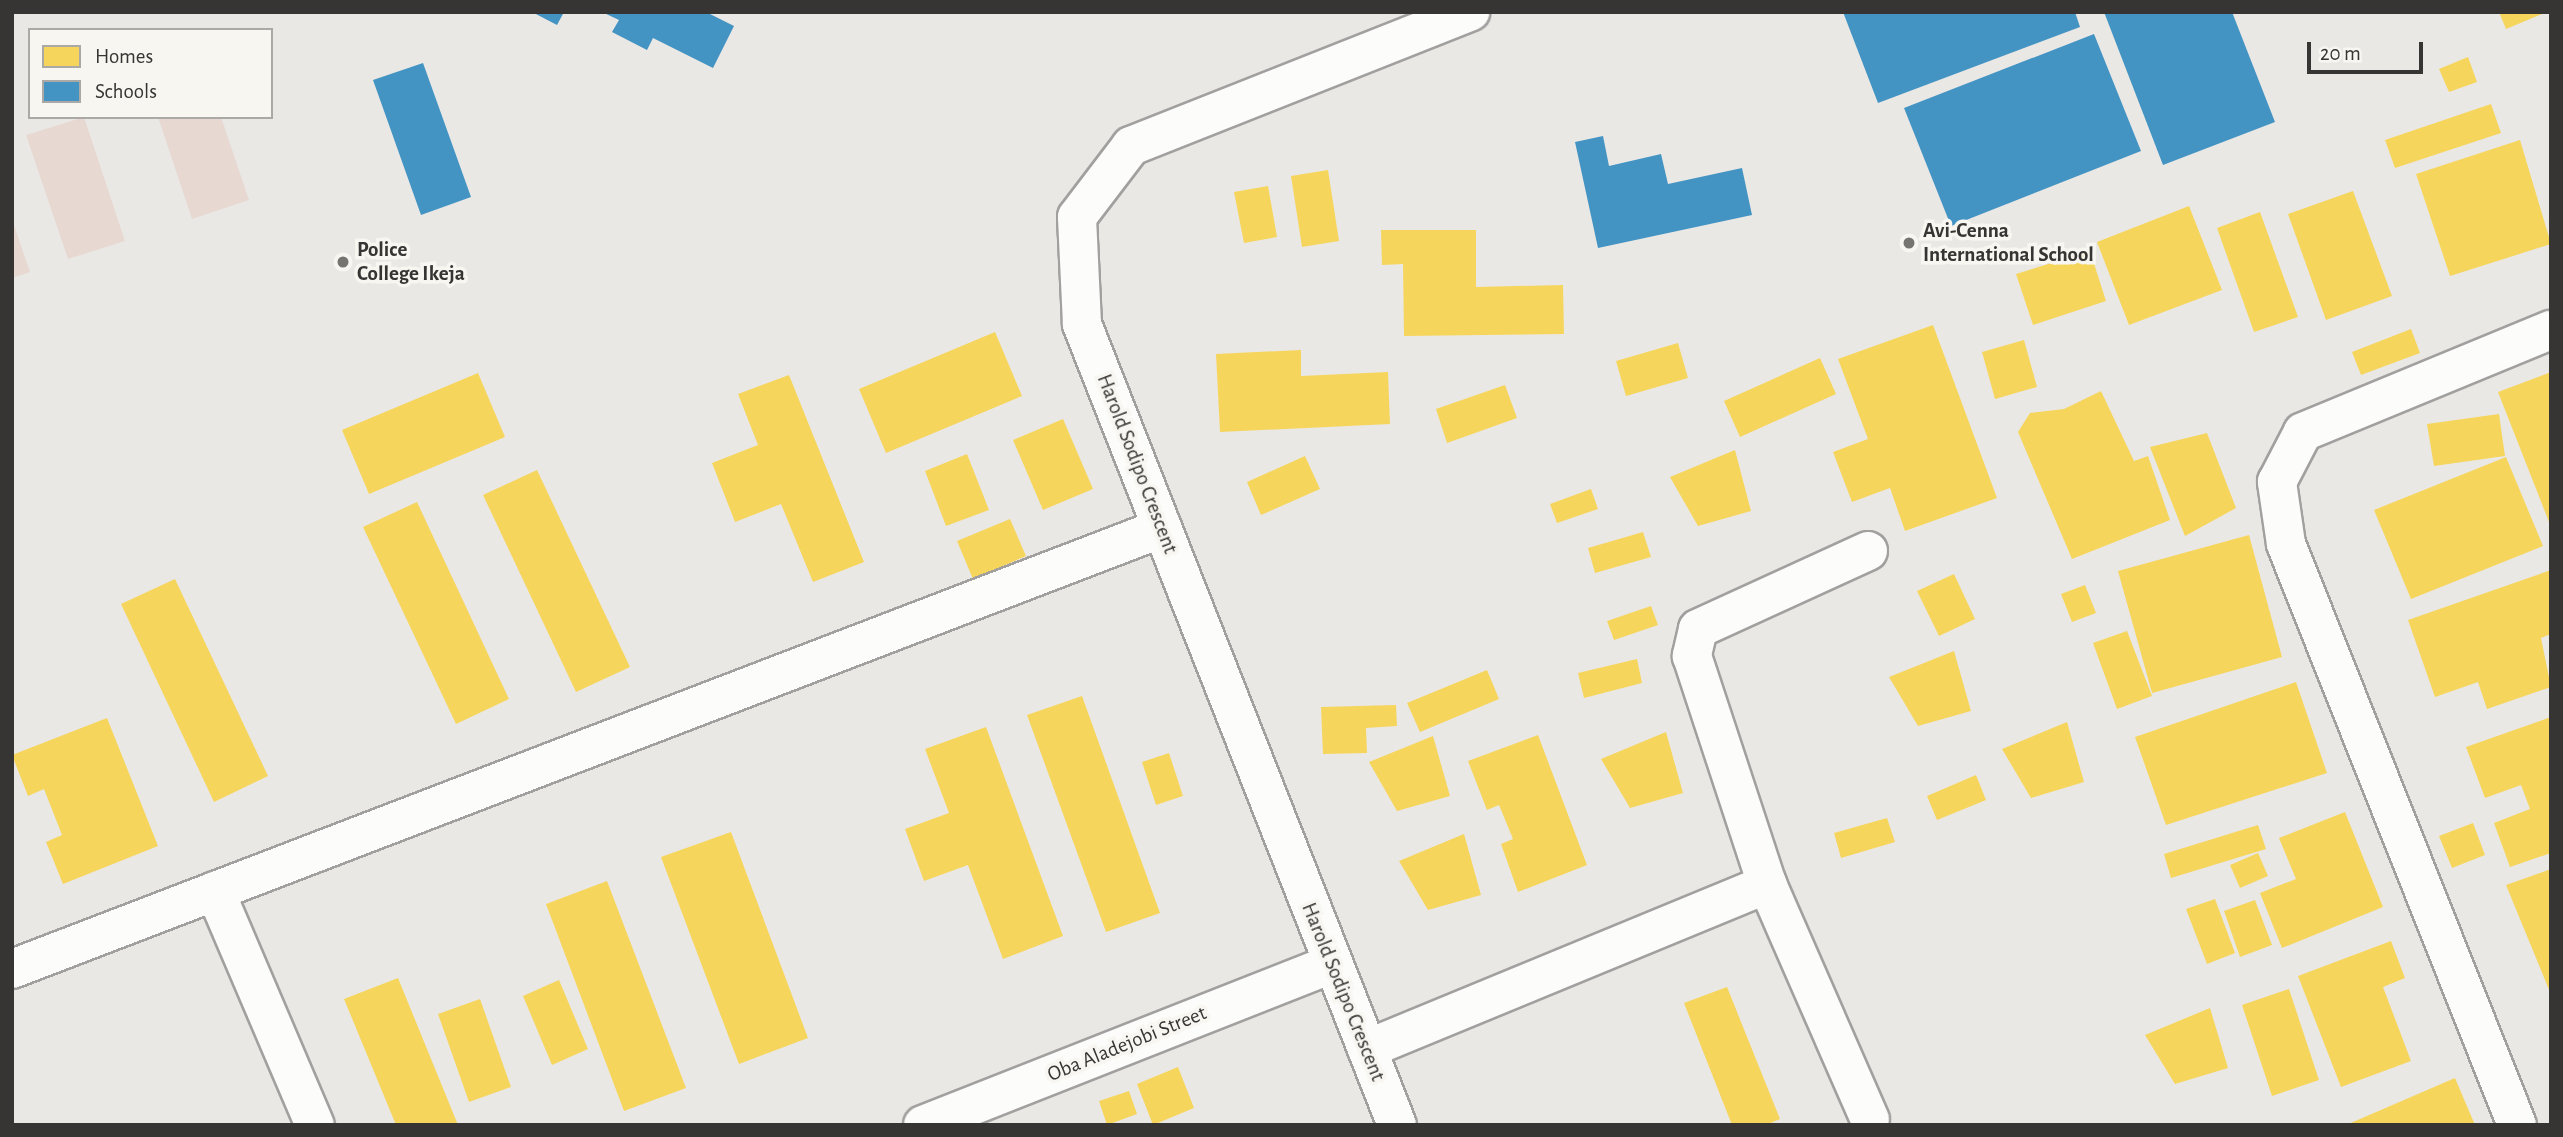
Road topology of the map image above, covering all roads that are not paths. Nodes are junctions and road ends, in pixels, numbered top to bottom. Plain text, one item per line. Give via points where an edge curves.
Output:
1 (1470, 12) edge
2 (2551, 330) edge
3 (1162, 528) junction
4 (1868, 551) dead end
5 (1767, 884) junction
6 (215, 891) junction
7 (1332, 964) junction
8 (12, 969) edge
9 (1367, 1049) junction
10 (1870, 1120) dead end
11 (315, 1125) edge
12 (923, 1125) edge
13 (1397, 1125) edge
14 (2517, 1125) edge

1 - 3 street, Harold Sodipo Crescent via 1131,146 1077,217 1082,324
2 - 14 street via 2303,432 2277,482 2286,544
3 - 6 street
3 - 7 street, Harold Sodipo Crescent
4 - 5 street via 1699,629 1692,656 1704,703
5 - 9 street
5 - 10 street
6 - 8 street
6 - 11 street
7 - 9 street, Harold Sodipo Crescent
7 - 12 street, Oba Aladejobi Street
9 - 13 street, Harold Sodipo Crescent

